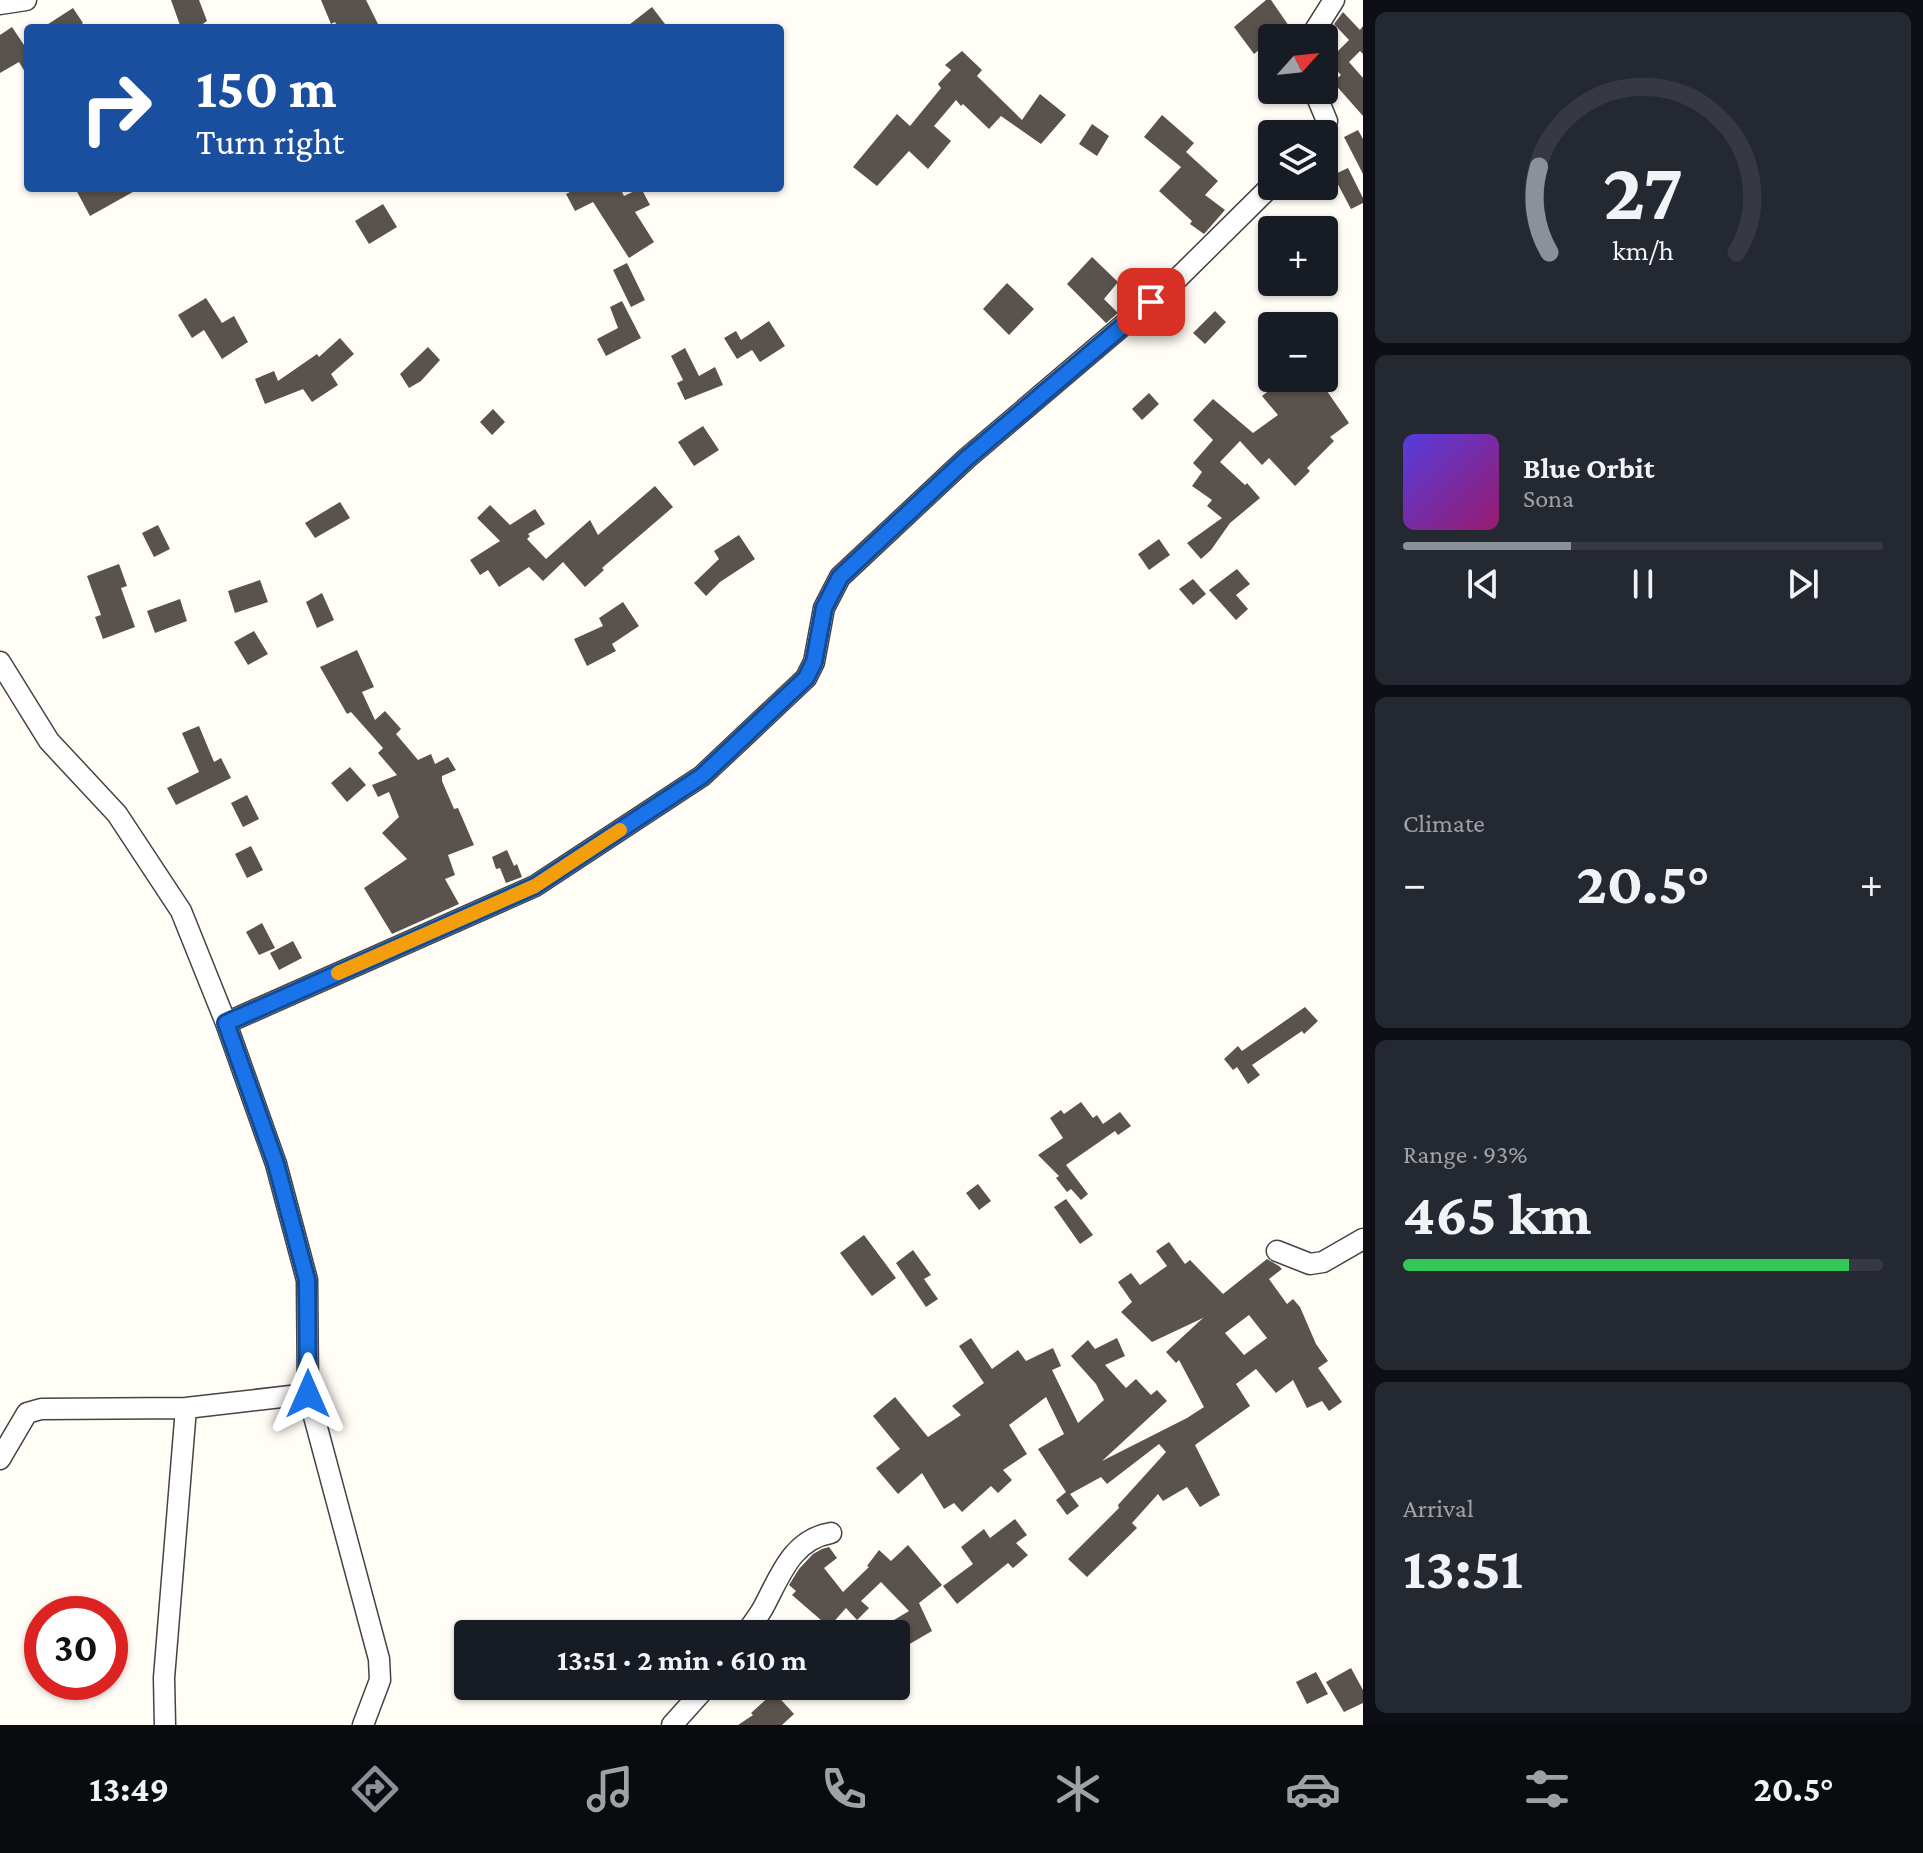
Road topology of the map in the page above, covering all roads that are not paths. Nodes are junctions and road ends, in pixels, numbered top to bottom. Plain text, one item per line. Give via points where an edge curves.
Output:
1 (26, 0) edge
2 (1334, 0) edge
3 (0, 4) edge
4 (1319, 24) edge
5 (1258, 199) edge
6 (0, 662) edge
7 (226, 1023) junction
8 (1363, 1239) edge
9 (1277, 1251) dead end
10 (308, 1394) junction
11 (186, 1408) junction
12 (0, 1459) edge
13 (831, 1533) dead end
14 (755, 1620) edge
15 (694, 1700) edge
16 (165, 1725) edge
17 (363, 1725) edge
18 (672, 1725) edge

1 - 3 street
2 - 4 street
5 - 7 street via 1174,282 966,459 840,577 824,608 806,678 702,776 535,886
6 - 7 street via 49,741 117,814 181,911
7 - 10 street via 276,1164 307,1280
8 - 9 street via 1310,1264
10 - 11 street
10 - 17 street via 379,1659 380,1680
11 - 12 street via 41,1409 27,1413
11 - 16 street via 164,1678
13 - 14 street via 815,1536 782,1567
15 - 18 street

